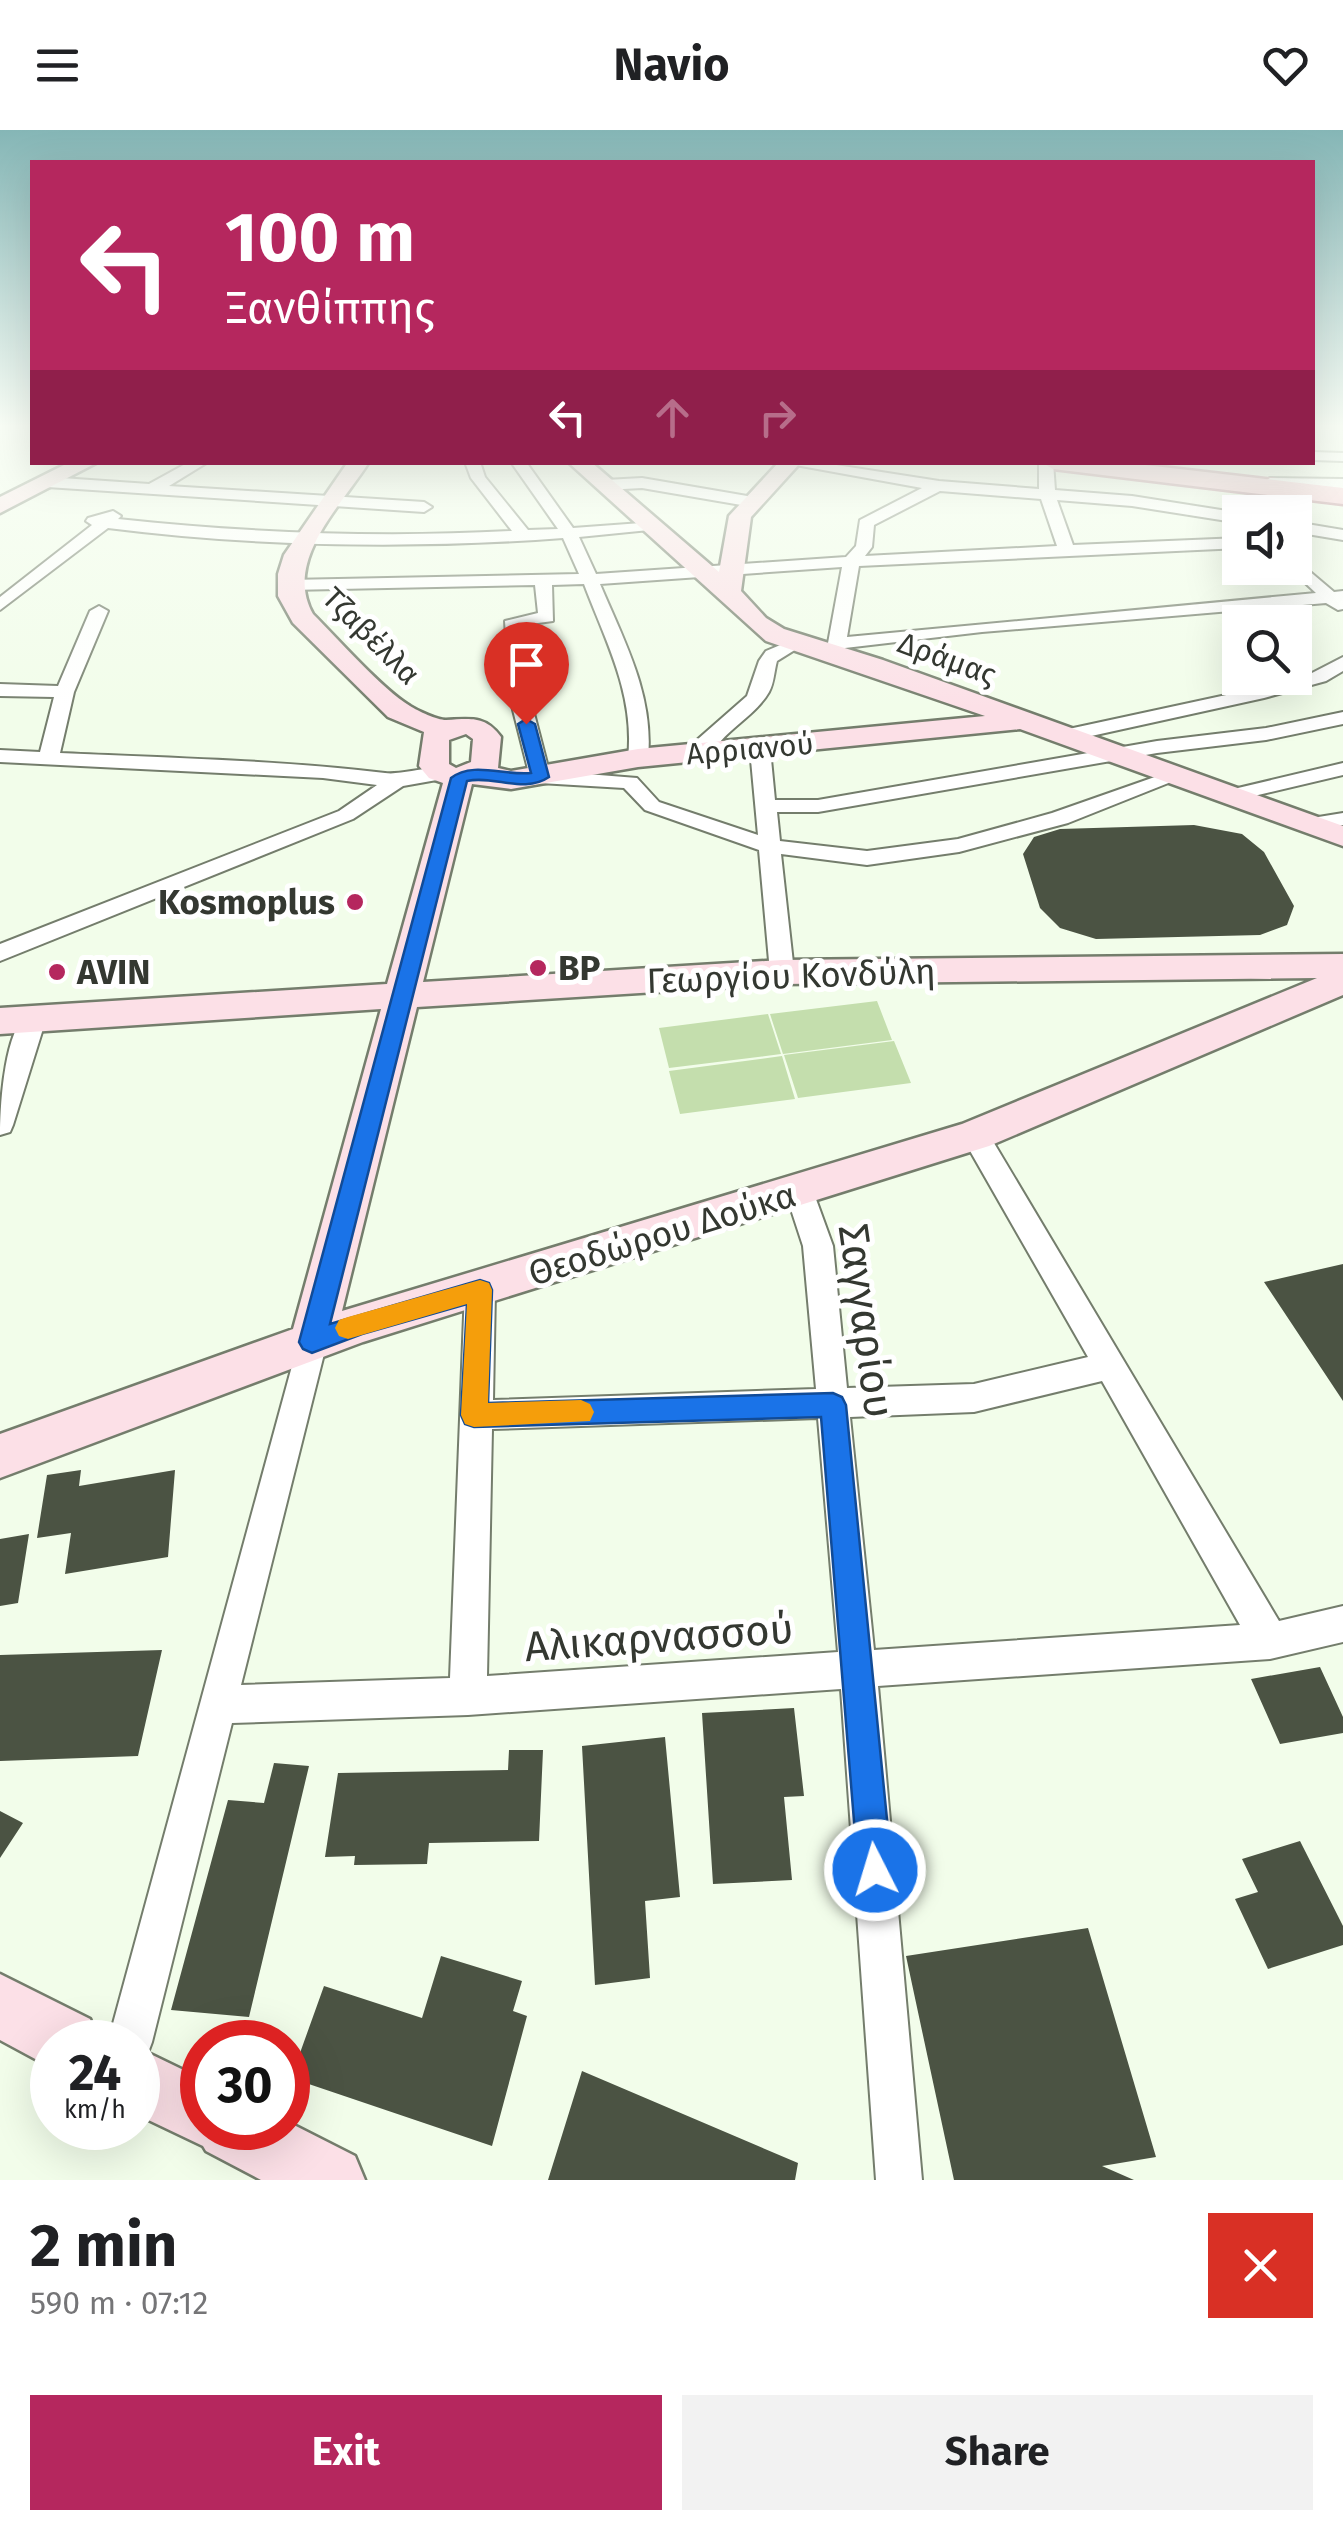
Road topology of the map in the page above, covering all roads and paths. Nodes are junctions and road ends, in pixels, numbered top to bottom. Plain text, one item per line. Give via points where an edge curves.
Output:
1 (112, 519) edge
2 (319, 519) edge
3 (511, 519) edge
4 (559, 519) edge
5 (641, 519) edge
6 (739, 519) edge
7 (873, 519) edge
8 (1056, 519) edge
9 (107, 523) junction
10 (649, 526) junction
11 (1312, 530) edge
12 (570, 534) junction
13 (306, 536) junction
14 (1343, 536) edge
15 (526, 538) junction
16 (1312, 539) edge
17 (1222, 544) edge
18 (1066, 549) junction
19 (852, 560) junction
20 (1312, 578) edge
21 (590, 579) junction
22 (723, 579) junction
23 (543, 580) junction
24 (289, 585) junction
25 (0, 593) edge
26 (1339, 601) edge
27 (0, 605) edge
28 (99, 611) dead end
29 (0, 614) edge
30 (779, 641) junction
31 (836, 649) junction
32 (1343, 662) edge
33 (0, 690) edge
34 (65, 692) junction
35 (1343, 718) edge
36 (1024, 721) junction
37 (443, 730) junction
38 (1064, 736) junction
39 (760, 750) junction
40 (704, 752) junction
41 (1116, 754) junction
42 (0, 756) edge
43 (49, 758) junction
44 (638, 758) junction
45 (1343, 769) edge
46 (459, 775) junction
47 (1176, 776) junction
48 (540, 777) junction
49 (397, 780) junction
50 (1228, 796) junction
51 (766, 806) junction
52 (1343, 819) edge
53 (1308, 825) junction
54 (1343, 837) edge
55 (770, 846) junction
56 (0, 954) edge
57 (782, 972) junction
58 (1337, 983) edge
59 (402, 997) junction
60 (17, 1020) edge
61 (0, 1124) edge
62 (975, 1135) junction
63 (800, 1192) junction
64 (480, 1290) junction
65 (312, 1342) junction
66 (1108, 1366) junction
67 (833, 1405) junction
68 (474, 1415) junction
69 (0, 1456) edge
70 (1342, 1628) edge
71 (1270, 1641) junction
72 (858, 1670) junction
73 (468, 1696) junction
74 (218, 1705) junction
75 (0, 2006) edge
76 (136, 2020) edge
77 (30, 2022) edge
78 (272, 2150) edge
79 (331, 2180) edge
80 (898, 2180) edge

1 - 9 street
2 - 13 street, Τζαβέλλα
3 - 15 street
4 - 12 street
5 - 10 street, Δράμας
6 - 22 street
7 - 19 street via 866,522 864,548
8 - 18 street
9 - 13 street
9 - 25 street
9 - 27 street
9 - 29 street
10 - 12 street
10 - 22 street, Δράμας
11 - 14 street
12 - 15 street
12 - 21 street
13 - 15 street
13 - 24 street, Τζαβέλλα
14 - 16 street
17 - 18 street
18 - 19 street
19 - 22 street
19 - 31 street
20 - 26 street
21 - 22 street
21 - 23 street
21 - 44 street via 636,693
22 - 30 street, Δράμας
23 - 24 street
23 - 48 street via 548,617 514,621 520,698
24 - 37 street, Τζαβέλλα via 302,618 344,662 398,711
26 - 31 street via 982,626
28 - 34 street
30 - 31 street, Δράμας
30 - 40 street via 757,697 705,743
31 - 36 street, Δράμας
32 - 38 street via 1257,694
33 - 34 street
34 - 43 street
35 - 41 street
36 - 38 street, Δράμας
36 - 39 street, Αρριανού
37 - 46 street via 434,738 434,766
37 - 46 street via 466,725 485,732 488,759
38 - 41 street, Δράμας
39 - 40 street, Αρριανού
39 - 51 street
40 - 44 street, Αρριανού
41 - 47 street, Δράμας
41 - 51 street via 818,806
42 - 43 street
43 - 49 street
44 - 48 street, Αρριανού
45 - 50 street
46 - 48 street, Αρριανού
46 - 49 street
46 - 59 street
47 - 50 street, Δράμας
47 - 55 street via 959,845 867,858
48 - 55 street via 630,782 652,806
49 - 56 street via 346,815
50 - 53 street, Δράμας
51 - 55 street
52 - 53 street
53 - 54 street, Δράμας
55 - 57 street
57 - 58 street, Γεωργίου Κονδύλη
57 - 59 street, Γεωργίου Κονδύλη
58 - 62 street, Θεοδώρου Δούκα
59 - 60 street, Γεωργίου Κονδύλη
59 - 65 street
60 - 61 street
62 - 63 street, Θεοδώρου Δούκα
62 - 66 street
63 - 64 street, Θεοδώρου Δούκα
63 - 67 street, Σαγγαρίου via 818,1246
64 - 65 street, Θεοδώρου Δούκα
64 - 68 street
65 - 69 street, Θεοδώρου Δούκα
65 - 74 street
66 - 67 street via 974,1398
66 - 71 street
67 - 68 street
67 - 72 street, Σαγγαρίου
68 - 73 street
70 - 71 street, Αλικαρνασσού
71 - 72 street, Αλικαρνασσού
72 - 73 street, Αλικαρνασσού
72 - 80 street, Σαγγαρίου
73 - 74 street, Αλικαρνασσού
74 - 76 street
75 - 77 street
78 - 79 street

